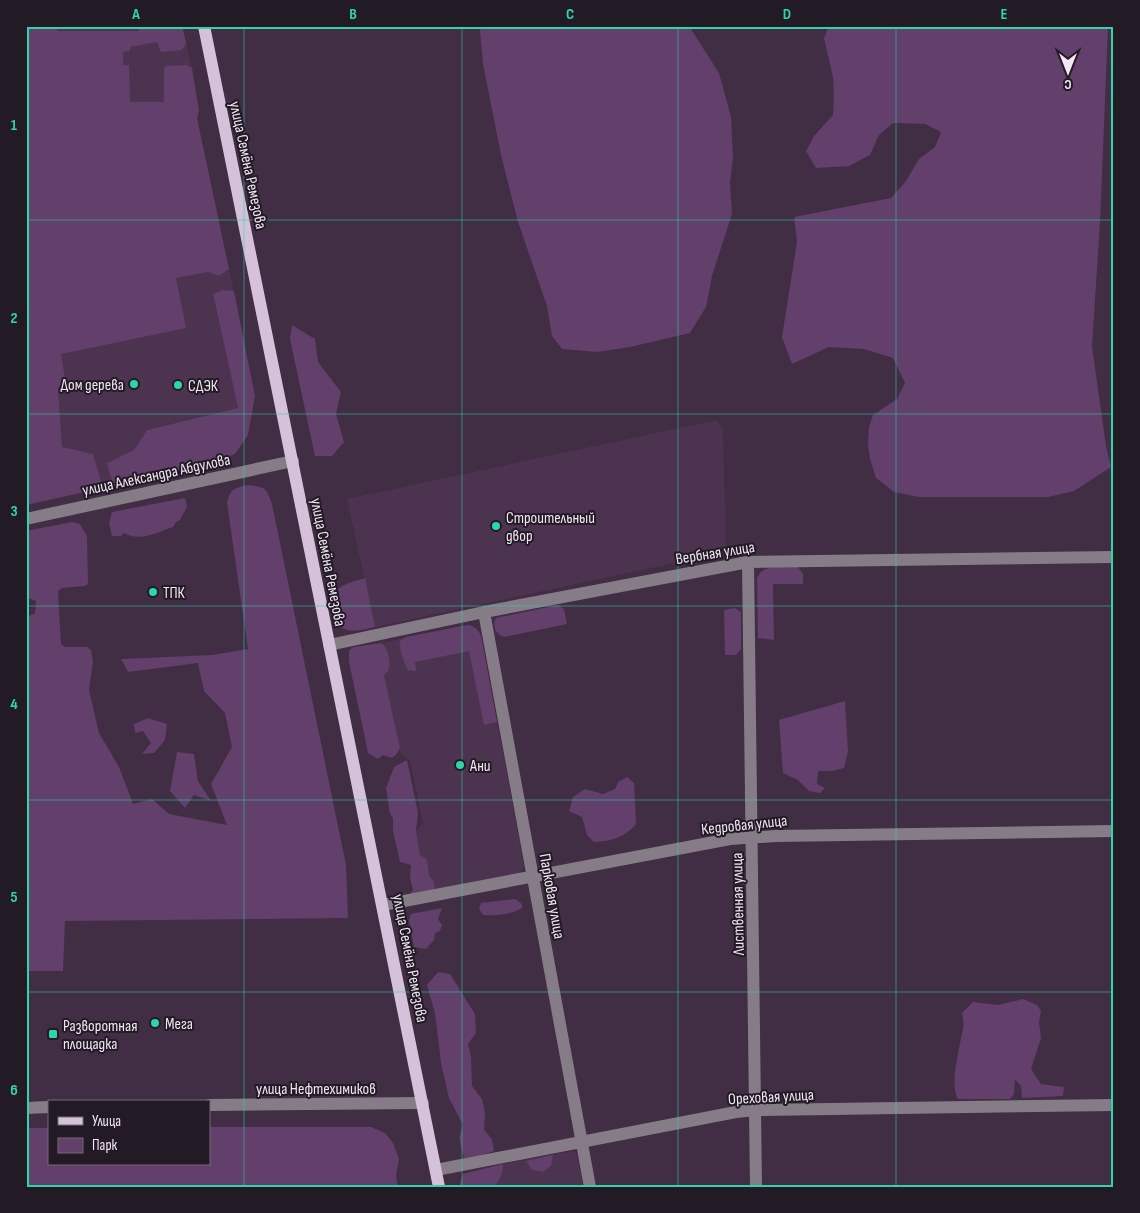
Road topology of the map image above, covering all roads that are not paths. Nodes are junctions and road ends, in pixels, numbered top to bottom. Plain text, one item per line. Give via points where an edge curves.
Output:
1 (204, 26) edge
2 (293, 461) junction
3 (26, 519) edge
4 (1114, 557) edge
5 (748, 562) junction
6 (484, 612) junction
7 (329, 645) junction
8 (1114, 830) edge
9 (752, 837) junction
10 (533, 877) junction
11 (383, 905) junction
12 (424, 1103) junction
13 (210, 1105) edge
14 (1114, 1105) edge
15 (48, 1107) edge
16 (26, 1108) edge
17 (756, 1110) junction
18 (582, 1142) junction
19 (436, 1170) junction
20 (439, 1187) edge
21 (590, 1187) edge
22 (756, 1187) edge

1 - 2 main road, улица Семёна Ремезова
2 - 3 street, улица Александра Абдулова
2 - 7 main road, улица Семёна Ремезова
4 - 5 street, Вербная улица
5 - 6 street, Вербная улица
5 - 9 street, Лиственная улица
6 - 7 street, Вербная улица
6 - 10 street, Парковая улица
7 - 11 main road, улица Семёна Ремезова
8 - 9 street, Кедровая улица
9 - 10 street, Кедровая улица
9 - 17 street, Лиственная улица
10 - 11 street, Кедровая улица
10 - 18 street, Парковая улица
11 - 12 main road, улица Семёна Ремезова
12 - 13 street, улица Нефтехимиков
12 - 19 main road, улица Семёна Ремезова
14 - 17 street, Ореховая улица
15 - 16 street
17 - 18 street, Ореховая улица
17 - 22 street, Лиственная улица
18 - 19 street, Ореховая улица
18 - 21 street, Парковая улица
19 - 20 main road, улица Семёна Ремезова

